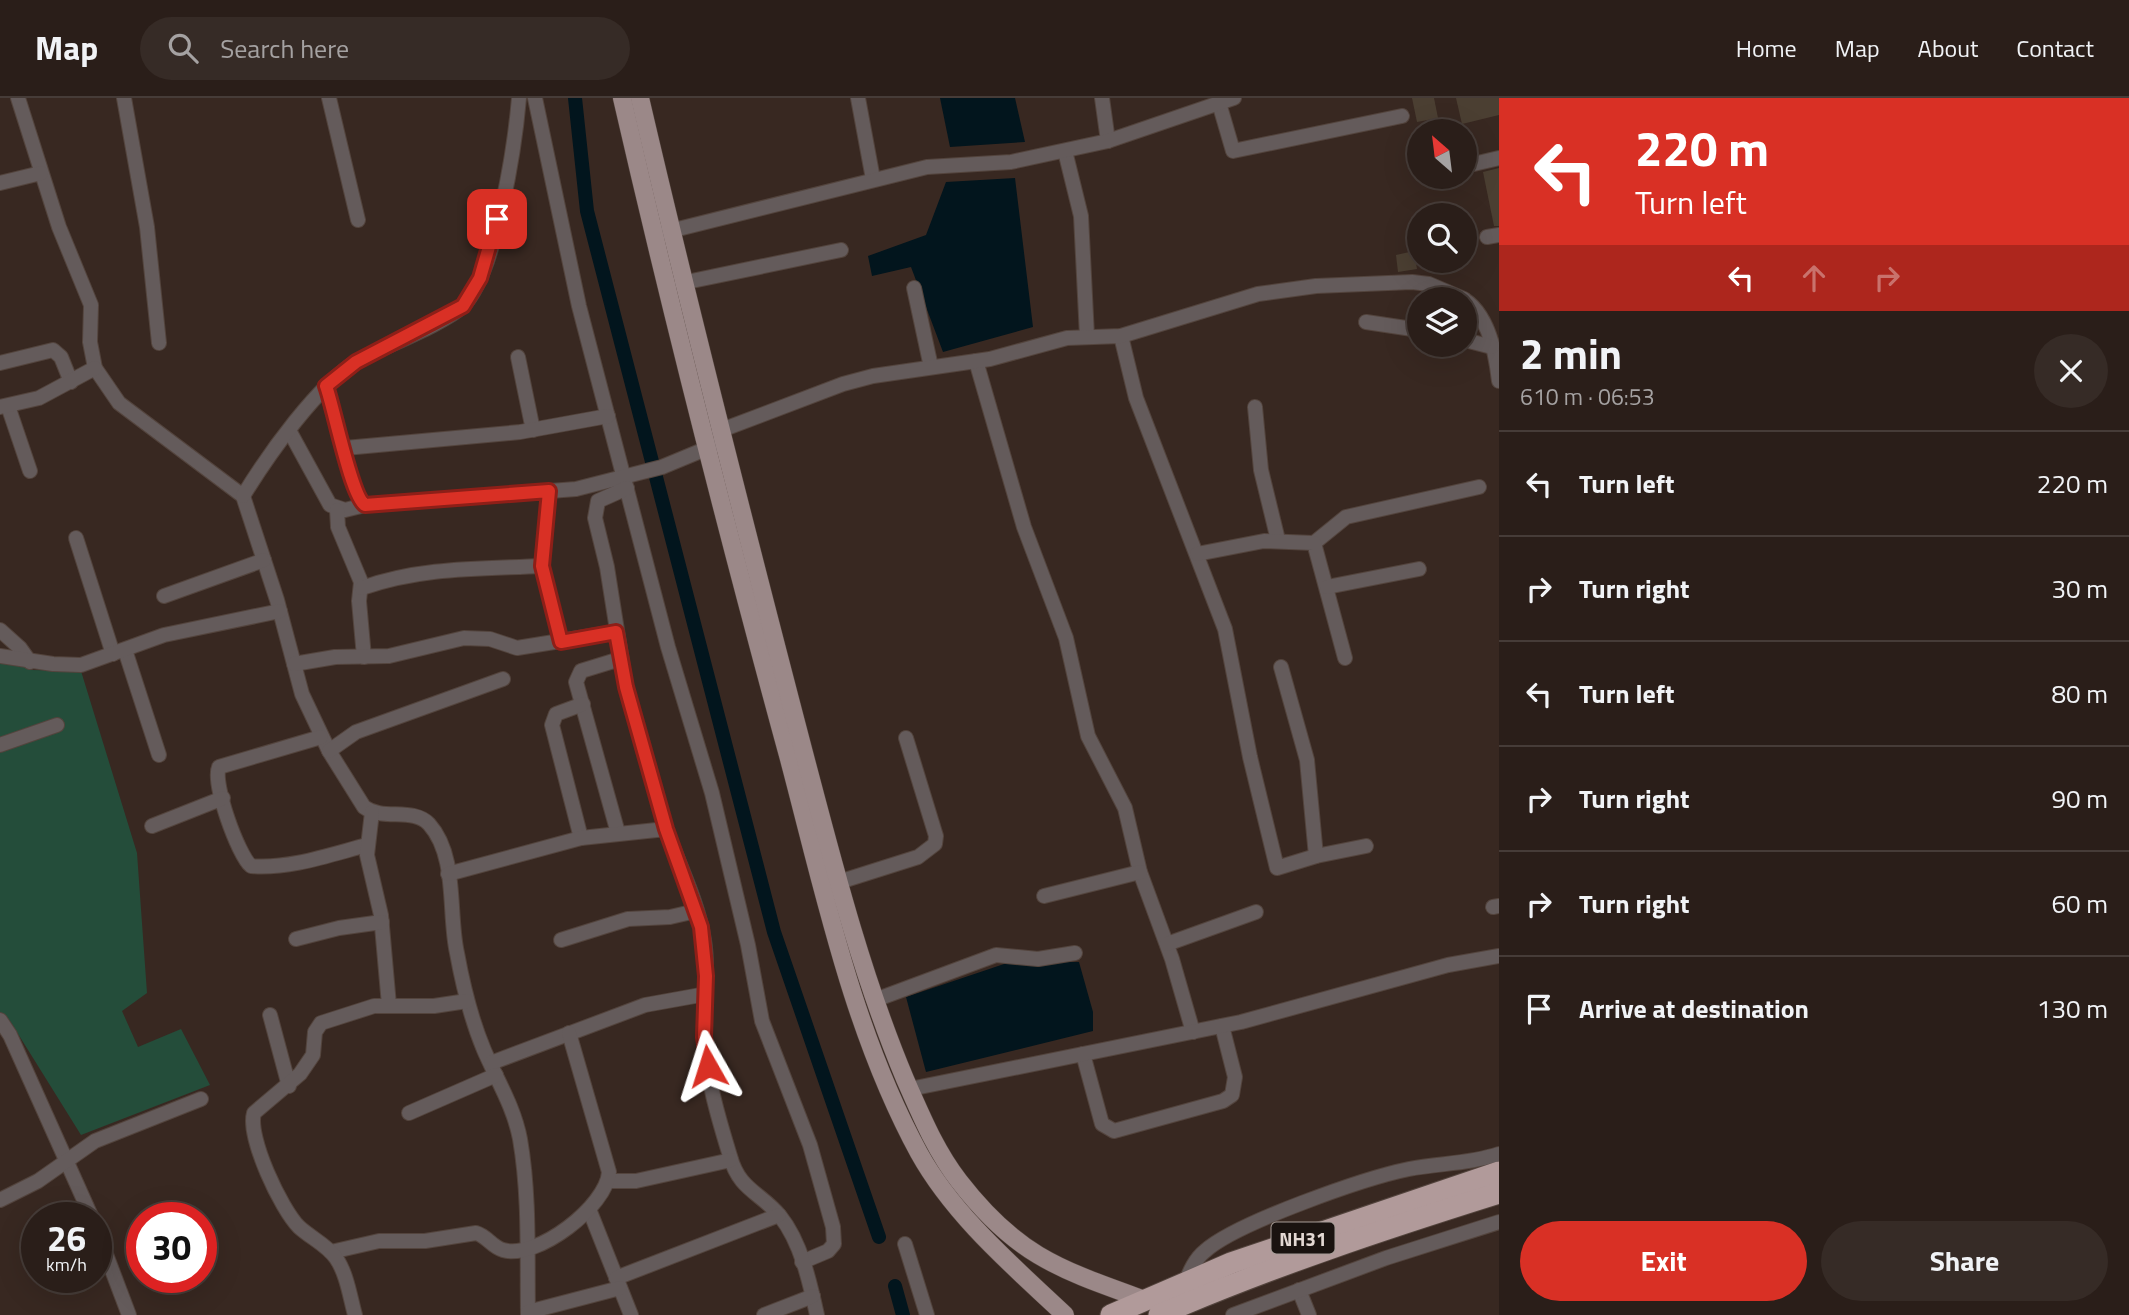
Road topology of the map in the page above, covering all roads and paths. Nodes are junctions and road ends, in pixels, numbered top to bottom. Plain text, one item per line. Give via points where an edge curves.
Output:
1 (18, 98) edge
2 (124, 98) edge
3 (329, 98) edge
4 (519, 98) edge
5 (535, 98) edge
6 (622, 98) edge
7 (640, 98) edge
8 (858, 98) edge
9 (1102, 98) edge
10 (1234, 98) edge
11 (1219, 103) junction
12 (1402, 116) dead end
13 (1108, 141) junction
14 (1065, 151) junction
15 (1499, 158) edge
16 (1477, 163) edge
17 (41, 173) junction
18 (873, 179) junction
19 (0, 183) edge
20 (358, 220) dead end
21 (662, 233) junction
22 (841, 250) dead end
23 (682, 283) junction
24 (1436, 287) edge
25 (914, 288) dead end
26 (1477, 311) edge
27 (1366, 322) dead end
28 (1407, 328) edge
29 (1087, 336) junction
30 (1121, 336) junction
31 (159, 343) dead end
32 (1477, 343) edge
33 (1492, 347) junction
34 (518, 357) dead end
35 (976, 361) junction
36 (0, 363) edge
37 (931, 367) junction
38 (95, 368) junction
39 (71, 382) junction
40 (1499, 382) edge
41 (326, 386) junction
42 (4, 406) edge
43 (1255, 407) dead end
44 (608, 416) junction
45 (533, 430) junction
46 (290, 432) junction
47 (716, 441) junction
48 (345, 448) junction
49 (30, 471) dead end
50 (629, 480) junction
51 (1479, 487) dead end
52 (549, 491) junction
53 (243, 496) junction
54 (365, 505) junction
55 (337, 510) junction
56 (76, 538) dead end
57 (1278, 540) junction
58 (1314, 543) junction
59 (1197, 554) junction
60 (264, 560) junction
61 (542, 566) junction
62 (1419, 569) dead end
63 (1326, 587) junction
64 (362, 589) junction
65 (164, 596) dead end
66 (280, 611) junction
67 (0, 630) edge
68 (616, 632) junction
69 (561, 642) junction
70 (119, 652) junction
71 (0, 656) edge
72 (364, 657) junction
73 (1345, 658) dead end
74 (620, 659) junction
75 (30, 662) junction
76 (294, 664) junction
77 (1281, 667) dead end
78 (503, 679) dead end
79 (583, 704) junction
80 (57, 725) dead end
81 (321, 737) junction
82 (906, 738) dead end
83 (0, 745) edge
84 (328, 751) junction
85 (159, 755) dead end
86 (223, 798) junction
87 (372, 812) junction
88 (152, 826) dead end
89 (666, 829) junction
90 (618, 832) junction
91 (581, 838) junction
92 (367, 845) junction
93 (1366, 846) dead end
94 (1316, 856) junction
95 (1140, 872) junction
96 (448, 874) junction
97 (839, 882) junction
98 (1044, 896) dead end
99 (696, 911) junction
100 (1256, 912) dead end
101 (382, 922) junction
102 (296, 939) dead end
103 (561, 940) dead end
104 (1167, 944) junction
105 (1075, 953) dead end
106 (1499, 956) edge
107 (706, 994) junction
108 (875, 1000) junction
109 (467, 1001) junction
110 (389, 1005) junction
111 (270, 1015) dead end
112 (0, 1020) edge
113 (1222, 1026) junction
114 (1193, 1032) junction
115 (569, 1033) junction
116 (1083, 1054) junction
117 (493, 1069) junction
118 (289, 1086) junction
119 (910, 1089) junction
120 (201, 1099) dead end
121 (409, 1113) dead end
122 (1499, 1154) edge
123 (66, 1160) junction
124 (731, 1160) junction
125 (1485, 1171) edge
126 (609, 1181) junction
127 (1499, 1192) edge
128 (0, 1200) edge
129 (85, 1202) edge
130 (589, 1209) junction
131 (779, 1214) junction
132 (1499, 1222) edge
133 (905, 1244) dead end
134 (527, 1248) junction
135 (331, 1252) junction
136 (802, 1262) junction
137 (112, 1270) edge
138 (618, 1283) junction
139 (1185, 1283) junction
140 (1299, 1290) junction
141 (813, 1296) junction
142 (1152, 1307) edge
143 (528, 1313) edge
144 (129, 1315) edge
145 (355, 1315) edge
146 (631, 1315) edge
147 (764, 1315) edge
148 (817, 1315) edge
149 (927, 1315) edge
150 (1065, 1315) edge
151 (1111, 1315) edge
152 (1233, 1315) edge
153 (1309, 1315) edge

1 - 17 street
2 - 31 street via 147,227
3 - 20 street
4 - 41 street via 493,238 480,278 463,306 356,362
5 - 44 street via 579,306
6 - 21 main road
7 - 21 main road
8 - 18 street
9 - 13 street
10 - 11 street
11 - 12 street via 1233,151
11 - 13 street
13 - 14 street
14 - 18 street via 1011,162 927,167
14 - 29 street via 1081,216
15 - 16 street
17 - 19 street
17 - 38 street via 91,304
18 - 21 street
21 - 23 main road
21 - 47 main road
22 - 23 street
23 - 47 main road
24 - 30 street via 1412,282 1316,286 1222,303
25 - 37 street
26 - 33 street
27 - 28 street
29 - 30 street
29 - 35 street
30 - 59 street via 1136,398
32 - 33 street
33 - 40 street
34 - 45 street
35 - 37 street
35 - 95 street via 1020,516 1066,638 1088,736 1125,807
36 - 39 street via 54,350
37 - 47 street via 843,383
38 - 39 street
38 - 53 street via 119,403
39 - 42 street via 39,398
41 - 46 street
41 - 48 street
42 - 49 street
43 - 57 street via 1261,470
44 - 45 street
44 - 50 street
45 - 48 street
46 - 53 street
46 - 55 street via 325,498
47 - 50 street
47 - 97 main road
47 - 150 main road via 845,965 885,1078 920,1154 949,1197
48 - 54 street via 351,481
50 - 52 street
50 - 68 street via 595,506
50 - 136 street via 668,648 715,805 768,1040 810,1146 833,1227 834,1244 828,1251
51 - 58 street via 1346,517
52 - 54 street
52 - 61 street
53 - 60 street
54 - 55 street
55 - 64 street via 338,527
56 - 70 street
57 - 58 street
57 - 59 street
58 - 63 street
59 - 94 street via 1225,629 1277,868
60 - 65 street
60 - 66 street
61 - 64 street via 424,572
61 - 69 street
62 - 63 street
63 - 73 street
64 - 72 street
66 - 70 street via 164,635
66 - 76 street
67 - 75 street
68 - 69 street
68 - 74 street
69 - 72 street via 517,648 490,639 464,638 406,653
70 - 75 street via 81,665
70 - 85 street
71 - 75 street
72 - 76 street
74 - 79 street via 581,671 576,682
74 - 89 street
76 - 81 street
77 - 94 street via 1307,760
78 - 84 street via 356,732
79 - 90 street
79 - 91 street via 556,714 552,725
80 - 83 street
81 - 84 street
81 - 86 street via 219,768
82 - 97 street via 935,844 918,857
84 - 87 street via 356,797
86 - 88 street
86 - 92 street via 241,853 251,866 298,863
87 - 92 street
87 - 96 street via 417,816 427,822 441,845
89 - 90 street
89 - 99 street
90 - 91 street
91 - 96 street
92 - 101 street
93 - 94 street
95 - 98 street
95 - 104 street
96 - 109 street
97 - 108 main road
99 - 103 street via 628,919
99 - 107 street via 704,944
100 - 104 street
101 - 102 street
101 - 110 street
104 - 114 street
105 - 108 street via 1038,959 996,956
106 - 113 street via 1448,965
107 - 115 street via 645,1005
107 - 124 street via 708,1066
108 - 119 main road
109 - 110 street
109 - 117 street
110 - 118 street via 360,1009 321,1023 313,1055
111 - 118 street
112 - 123 street
113 - 114 street
113 - 116 street via 1235,1077 1232,1095 1114,1131 1102,1124
114 - 116 street
115 - 117 street
115 - 126 street
116 - 119 street
117 - 121 street
117 - 134 street via 520,1140
118 - 135 street via 258,1106 252,1134 292,1219
119 - 142 main road via 947,1164 1004,1231 1051,1264
120 - 123 street via 95,1141
122 - 125 street
123 - 128 street
123 - 129 street
124 - 126 street via 636,1181
124 - 131 street via 744,1187
125 - 139 highway, NH31
125 - 139 street via 1393,1173 1261,1222 1206,1250
126 - 130 street
127 - 142 highway, NH31
130 - 134 street via 554,1237
130 - 138 street
131 - 136 street
131 - 138 street
132 - 140 street
133 - 149 street
134 - 135 street via 500,1250 476,1233 425,1241 380,1241
134 - 143 street
135 - 145 street via 344,1276
136 - 141 street
137 - 144 street
138 - 143 street
138 - 146 street
139 - 142 highway, NH31
140 - 152 street
140 - 153 street
141 - 147 street
141 - 148 street
142 - 151 highway, NH31

